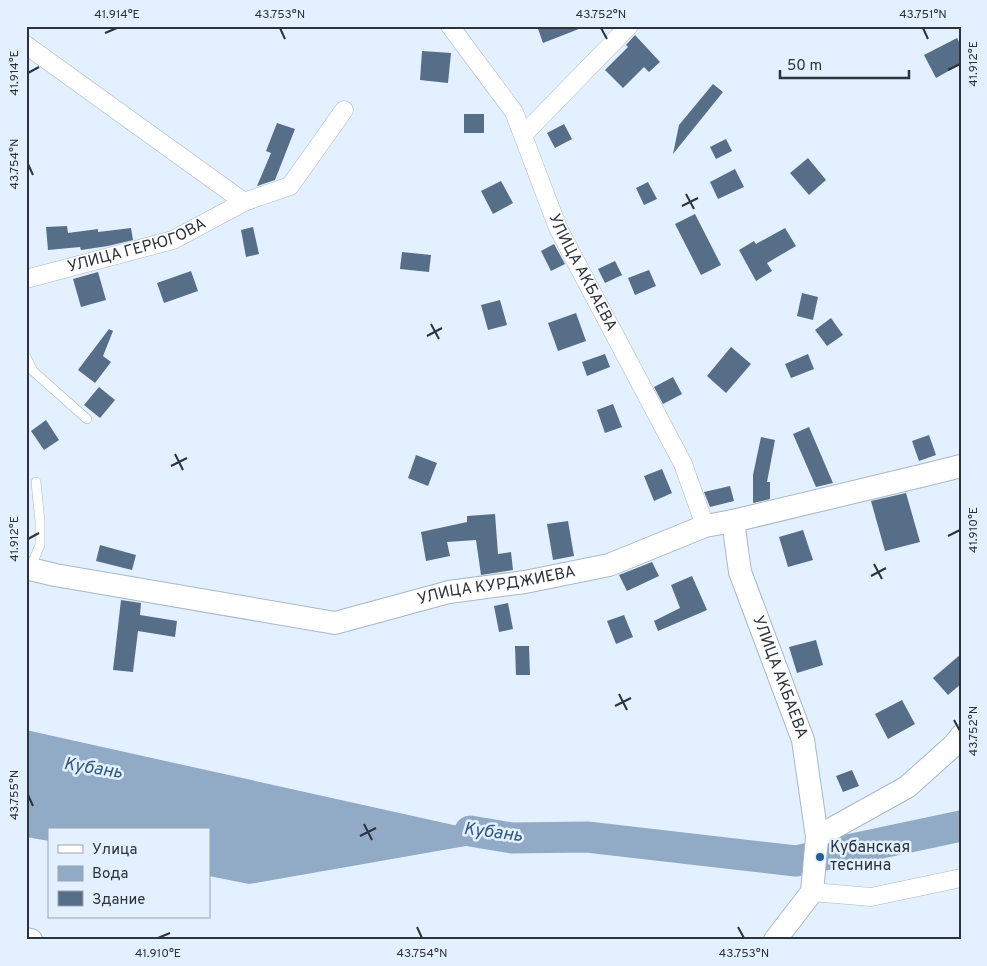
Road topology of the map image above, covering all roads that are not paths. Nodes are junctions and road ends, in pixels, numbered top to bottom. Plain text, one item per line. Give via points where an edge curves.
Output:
1 (450, 26) edge
2 (629, 26) edge
3 (26, 45) edge
4 (344, 110) dead end
5 (523, 135) junction
6 (244, 202) junction
7 (26, 279) edge
8 (26, 357) edge
9 (87, 419) dead end
10 (961, 466) edge
11 (36, 482) dead end
12 (733, 520) junction
13 (705, 526) junction
14 (28, 569) edge
15 (961, 736) edge
16 (817, 837) junction
17 (961, 878) edge
18 (812, 892) junction
19 (775, 940) edge

1 - 5 street, УЛИЦА АКБАЕВА via 514,112
2 - 5 street
3 - 6 street
4 - 6 street, УЛИЦА ГЕРЮГОВА via 290,186
5 - 13 street, УЛИЦА АКБАЕВА via 558,228 683,464
6 - 7 street, УЛИЦА ГЕРЮГОВА via 173,240
8 - 9 lane via 33,371
10 - 12 street, УЛИЦА КУРДЖИЕВА
11 - 14 lane via 40,545
12 - 13 street, УЛИЦА КУРДЖИЕВА
12 - 16 street, УЛИЦА АКБАЕВА via 740,572 803,740
13 - 14 street, УЛИЦА КУРДЖИЕВА via 609,565 525,582 449,592 335,623
15 - 16 street via 907,787
16 - 18 street, УЛИЦА АКБАЕВА
17 - 18 street via 871,897
18 - 19 street

